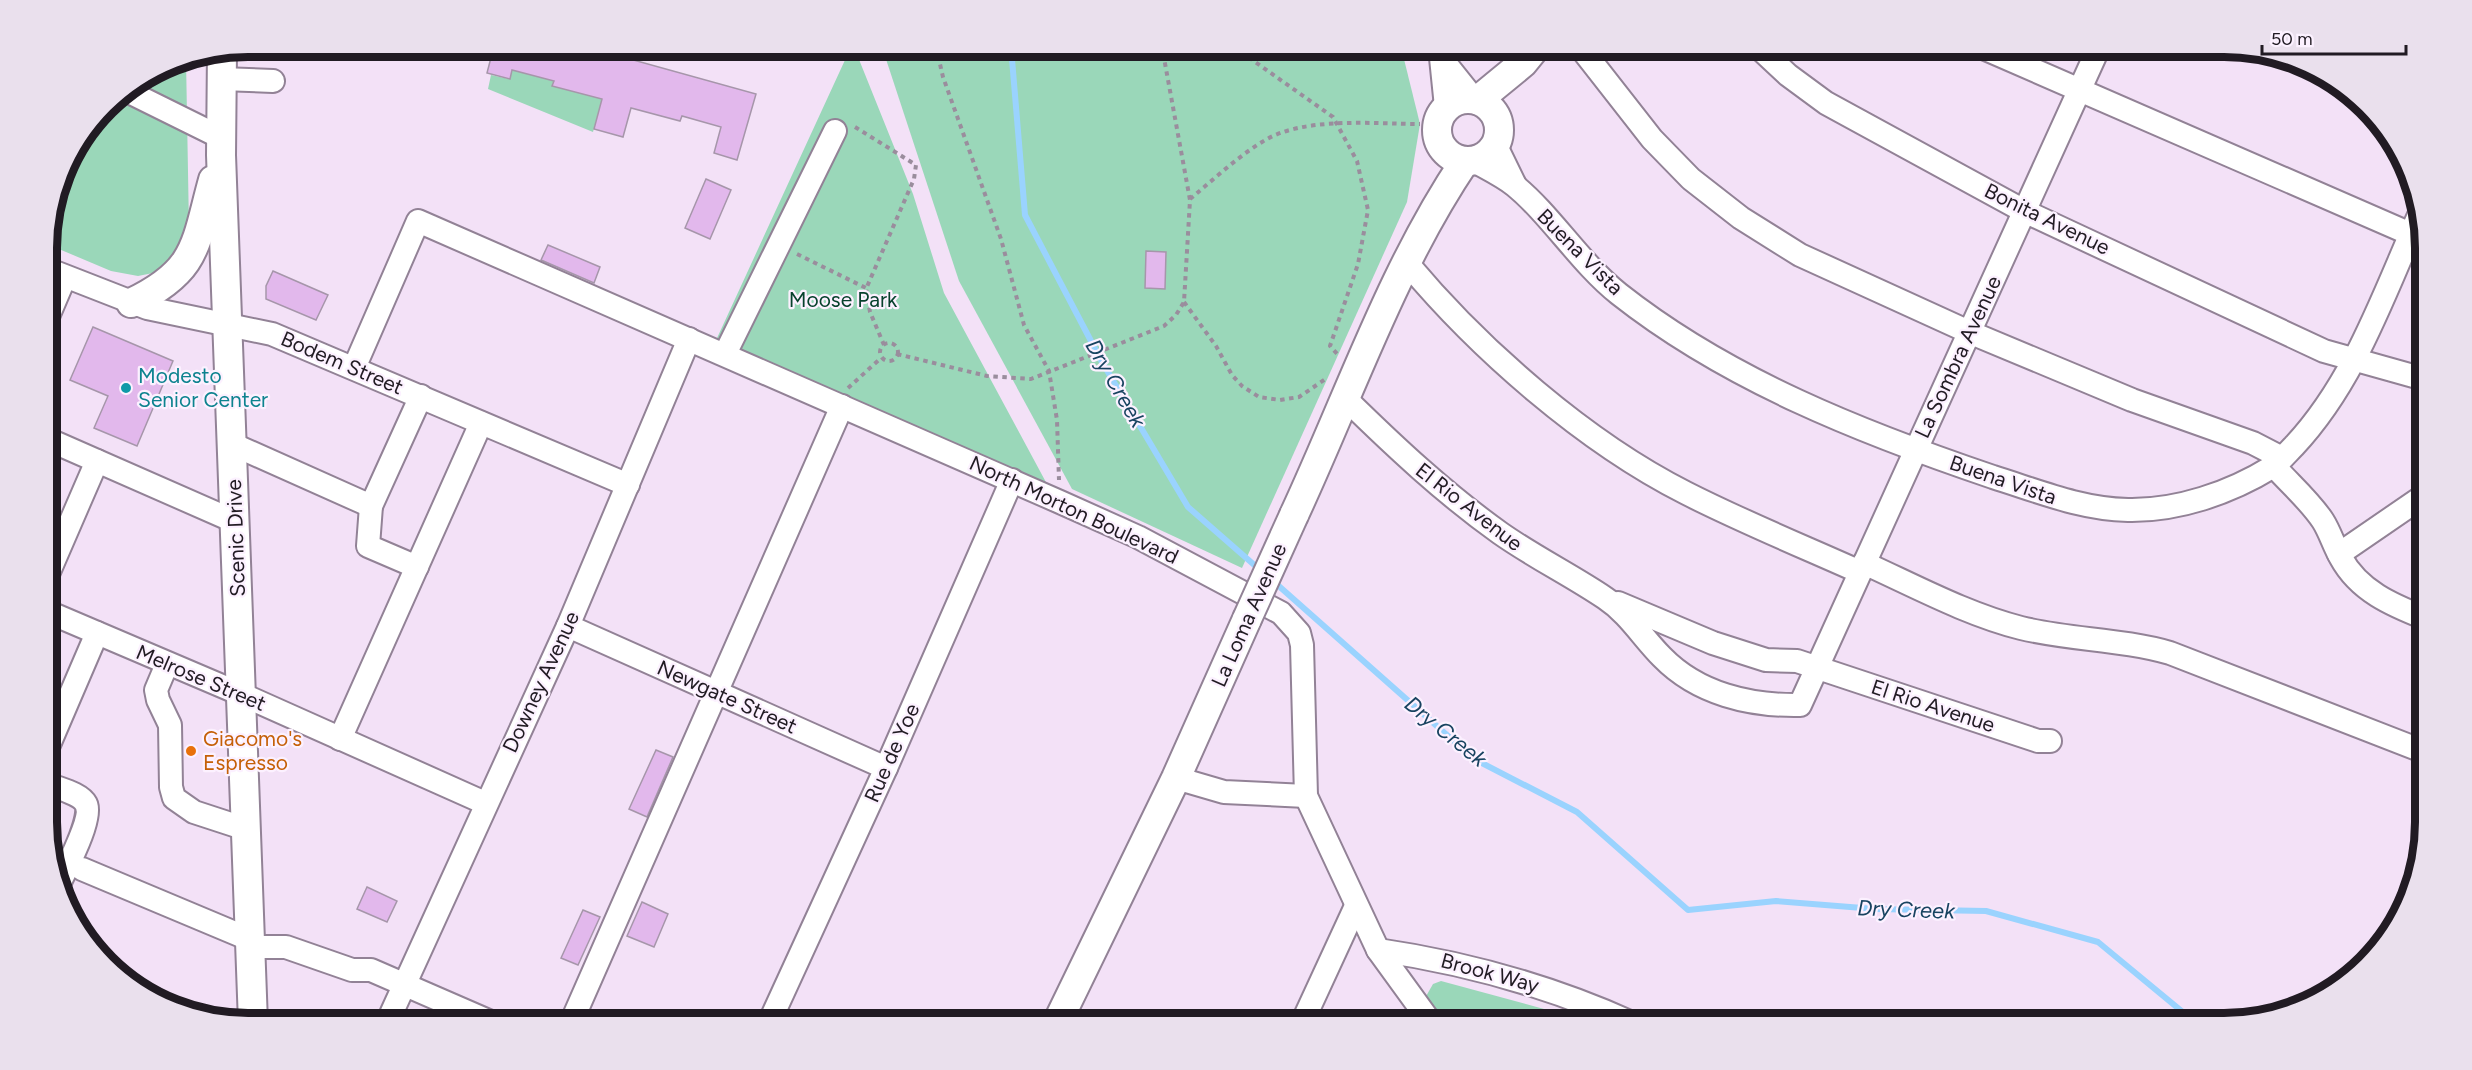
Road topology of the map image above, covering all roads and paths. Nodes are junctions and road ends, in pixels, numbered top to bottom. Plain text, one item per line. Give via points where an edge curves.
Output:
1 (938, 57) edge
2 (1164, 57) edge
3 (1250, 57) edge
4 (1440, 57) edge
5 (1443, 57) edge
6 (1527, 57) edge
7 (1528, 57) edge
8 (1589, 57) edge
9 (1769, 57) edge
10 (2006, 57) edge
11 (2094, 57) edge
12 (221, 65) edge
13 (273, 81) dead end
14 (2079, 90) junction
15 (134, 95) edge
16 (1476, 100) junction
17 (1446, 107) junction
18 (1420, 124) dead end
19 (1338, 125) junction
20 (835, 131) joint
21 (1497, 135) junction
22 (1440, 145) junction
23 (221, 146) junction
24 (1468, 161) junction
25 (1515, 185) junction
26 (1190, 200) junction
27 (1436, 205) junction
28 (2024, 211) junction
29 (2414, 236) edge
30 (2415, 242) edge
31 (779, 245) junction
32 (1408, 264) junction
33 (57, 273) edge
34 (866, 288) junction
35 (1184, 302) junction
36 (131, 303) junction
37 (227, 324) junction
38 (1969, 332) junction
39 (689, 339) junction
40 (884, 345) junction
41 (725, 354) junction
42 (897, 354) junction
43 (882, 358) junction
44 (2355, 358) junction
45 (1336, 367) dead end
46 (354, 368) junction
47 (1049, 371) junction
48 (1330, 375) dead end
49 (2415, 376) edge
50 (421, 396) junction
51 (1346, 399) junction
52 (836, 403) junction
53 (482, 423) junction
54 (57, 443) edge
55 (232, 444) junction
56 (1915, 451) junction
57 (98, 461) junction
58 (2278, 462) junction
59 (1012, 480) junction
60 (628, 485) junction
61 (1060, 502) junction
62 (2415, 502) edge
63 (371, 506) junction
64 (236, 522) junction
65 (57, 554) edge
66 (2339, 554) junction
67 (417, 567) junction
68 (1862, 567) junction
69 (1606, 598) junction
70 (2415, 614) edge
71 (57, 616) edge
72 (568, 627) junction
73 (97, 633) junction
74 (168, 664) junction
75 (1816, 668) junction
76 (717, 693) junction
77 (243, 695) junction
78 (57, 726) edge
79 (340, 739) junction
80 (2050, 741) dead end
81 (2415, 748) edge
82 (886, 768) junction
83 (1176, 778) junction
84 (57, 788) edge
85 (1306, 795) junction
86 (485, 803) junction
87 (246, 829) junction
88 (82, 869) dead end
89 (64, 872) edge
90 (1356, 906) junction
91 (250, 943) junction
92 (1378, 950) junction
93 (404, 984) junction
94 (253, 1013) edge
95 (391, 1013) edge
96 (470, 1013) edge
97 (576, 1013) edge
98 (774, 1013) edge
99 (1062, 1013) edge
100 (1307, 1013) edge
101 (1424, 1013) edge
102 (1607, 1013) edge

1 - 47 path via 1001,239 1024,325
2 - 26 path
3 - 19 path via 1314,101
4 - 17 street
5 - 16 street
6 - 16 main road
7 - 21 main road
8 - 38 street via 1652,139 1691,179 1741,219 1800,255
9 - 28 street, Bonita Avenue via 1826,103
10 - 14 street
11 - 14 street, La Sombra Avenue
12 - 13 street
12 - 23 main road, Scenic Drive
14 - 28 street, La Sombra Avenue
14 - 29 street
15 - 23 street
16 - 17 main road via 1454,101
16 - 21 main road via 1491,109
17 - 22 main road via 1437,124
18 - 19 path
19 - 26 path via 1293,129 1263,141
19 - 45 path via 1357,161 1368,210 1358,264 1330,346 1343,359
20 - 31 street
20 - 34 path via 848,125 859,128 916,165 914,179
21 - 24 main road via 1487,154
21 - 25 street, Buena Vista
22 - 24 main road via 1447,154
22 - 27 main road, La Loma Avenue via 1442,167
23 - 36 main road via 189,259 176,277
23 - 37 main road, Scenic Drive
24 - 25 street, Buena Vista
24 - 27 main road, La Loma Avenue
25 - 56 street, Buena Vista via 1618,292 1694,345 1746,376
26 - 35 path
27 - 32 main road, La Loma Avenue
28 - 38 street, La Sombra Avenue
28 - 44 street, Bonita Avenue via 2325,351
30 - 44 street, Buena Vista
31 - 34 path
31 - 41 street
32 - 51 main road, La Loma Avenue
32 - 68 street via 1518,376 1604,443 1685,493
33 - 36 street, Bodem Street
34 - 40 path via 870,312
35 - 47 path via 1164,326
35 - 48 path via 1232,375 1259,397 1299,398
36 - 37 street, Bodem Street
37 - 46 street, Bodem Street via 272,334
37 - 55 main road, Scenic Drive
38 - 56 street, La Sombra Avenue
38 - 58 street via 2132,400 2253,443
39 - 41 street, North Morton Boulevard
39 - 46 street, North Morton Boulevard via 418,220
39 - 60 street, Downey Avenue
40 - 42 path via 894,345
40 - 43 path
41 - 52 street, North Morton Boulevard
42 - 43 path via 891,361
42 - 47 path via 987,376 1031,379
43 - 52 path
44 - 49 street, Bonita Avenue
44 - 58 street, Buena Vista via 2321,416
46 - 50 street, Bodem Street
47 - 61 path via 1057,420
50 - 53 street, Bodem Street
50 - 63 street
51 - 69 street, El Rio Avenue via 1453,498 1545,564
51 - 83 main road, La Loma Avenue, bridge
52 - 59 street, North Morton Boulevard
52 - 76 street
53 - 60 street, Bodem Street
53 - 67 street
54 - 57 street
55 - 63 street
55 - 64 main road, Scenic Drive
56 - 58 street, Buena Vista via 2062,501 2129,510 2188,502 2224,490
56 - 68 street, La Sombra Avenue
57 - 64 street
57 - 65 street
58 - 66 street via 2324,522
59 - 61 street, North Morton Boulevard
59 - 82 street, Rue de Yoe
60 - 72 street, Downey Avenue
61 - 85 street, North Morton Boulevard via 1138,537 1291,621 1302,645
62 - 66 street
63 - 67 street via 368,546
64 - 77 main road, Scenic Drive
66 - 70 street via 2355,578 2372,593
67 - 79 street
68 - 75 street, La Sombra Avenue
68 - 81 street via 2021,628 2170,653
69 - 75 street, El Rio Avenue via 1713,643 1766,660 1797,661
69 - 75 street, El Rio Avenue via 1635,623 1662,657 1689,678 1717,692 1746,701 1800,705
71 - 73 street, Melrose Street
72 - 76 street, Newgate Street
72 - 86 street, Downey Avenue
73 - 74 street, Melrose Street
73 - 78 street
74 - 77 street, Melrose Street
74 - 87 street via 156,690 170,724 174,798 194,812
75 - 80 street, El Rio Avenue via 2038,741
76 - 82 street, Newgate Street
76 - 97 street
77 - 79 street, Melrose Street
77 - 87 main road, Scenic Drive
79 - 86 street, Melrose Street
82 - 98 street, Rue de Yoe
83 - 85 street via 1224,792
83 - 99 main road, La Loma Avenue
84 - 89 street via 86,804 88,815
85 - 90 street, North Morton Boulevard
86 - 93 street, Downey Avenue
87 - 91 main road, Scenic Drive
88 - 91 street
90 - 92 street, North Morton Boulevard
90 - 100 street
91 - 93 street via 286,947 352,970 371,970
91 - 94 main road, Scenic Drive
92 - 101 street, North Morton Boulevard
92 - 102 street, Brook Way via 1488,970
93 - 95 street, Downey Avenue
93 - 96 street

